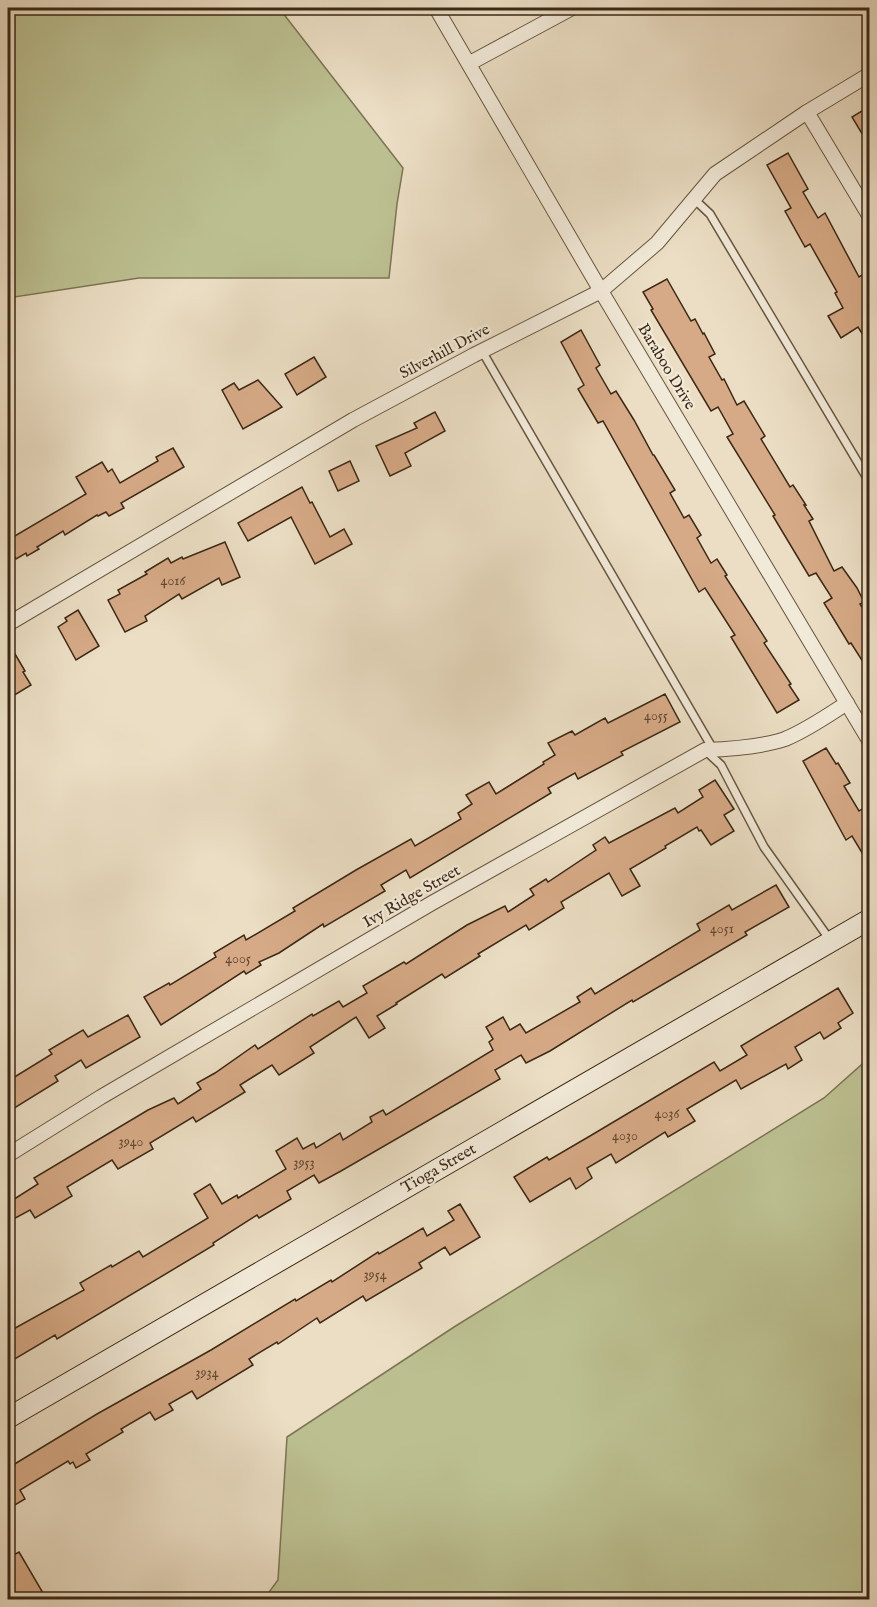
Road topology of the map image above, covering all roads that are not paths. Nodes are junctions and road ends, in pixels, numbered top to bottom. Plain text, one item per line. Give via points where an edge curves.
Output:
1 (436, 8) edge
2 (572, 8) edge
3 (470, 63) junction
4 (870, 74) edge
5 (807, 112) junction
6 (694, 199) junction
7 (870, 217) edge
8 (601, 291) junction
9 (482, 351) junction
10 (870, 483) edge
11 (8, 623) edge
12 (847, 703) junction
13 (870, 742) edge
14 (709, 750) junction
15 (870, 919) edge
16 (832, 942) junction
17 (8, 1155) edge
18 (8, 1418) edge

1 - 3 street, Baraboo Drive
2 - 3 street
3 - 8 street, Baraboo Drive
4 - 5 street, Silverhill Drive
5 - 6 street, Silverhill Drive via 715,174
5 - 7 street
6 - 8 street, Silverhill Drive via 657,243
6 - 10 lane via 710,214
8 - 9 street, Silverhill Drive
8 - 12 street, Baraboo Drive
9 - 11 street, Silverhill Drive via 353,420
9 - 14 lane
12 - 13 street, Baraboo Drive
12 - 14 street, Ivy Ridge Street via 783,740
14 - 16 lane via 721,765 764,847
14 - 17 street, Ivy Ridge Street via 422,909
15 - 16 street, Tioga Street
16 - 18 street, Tioga Street

